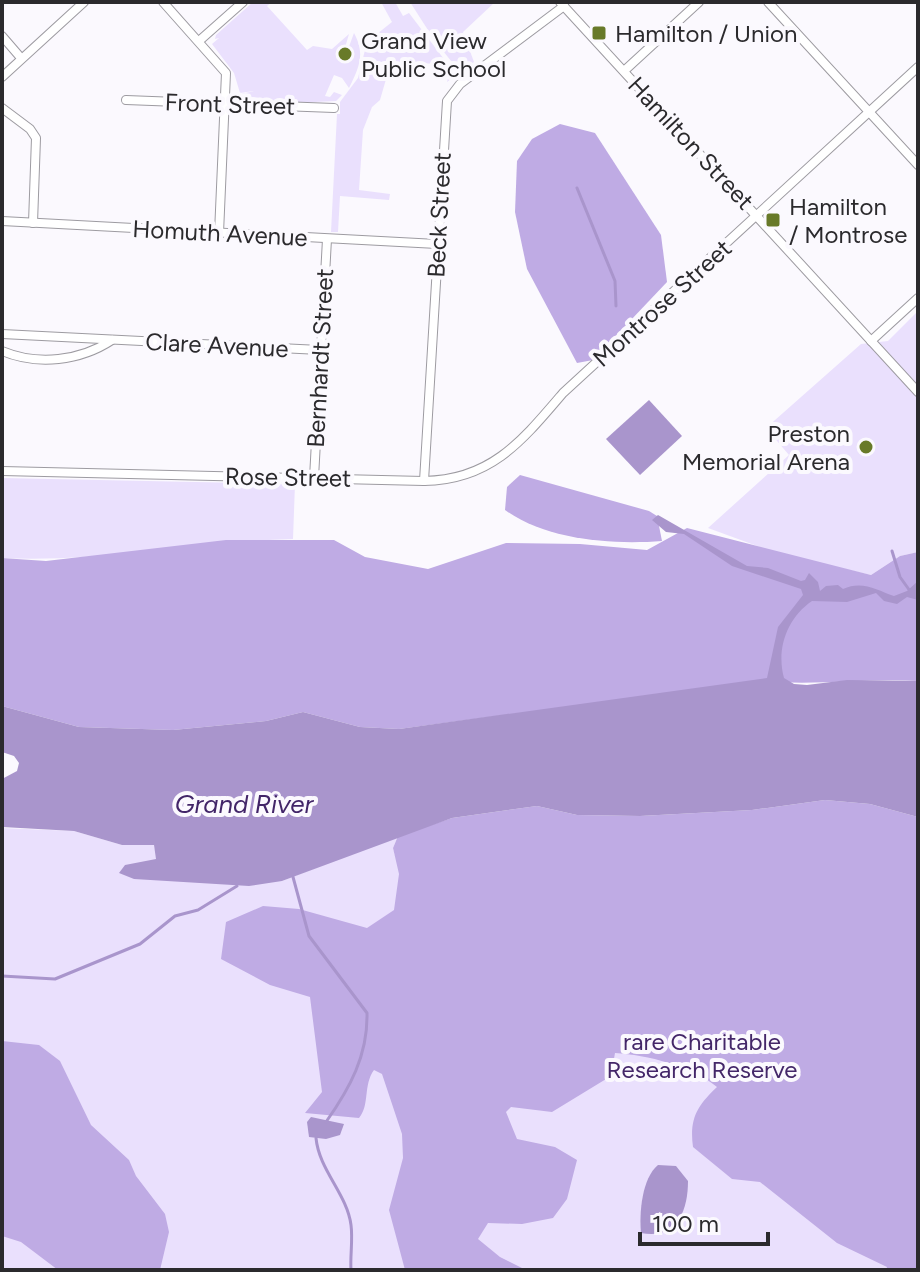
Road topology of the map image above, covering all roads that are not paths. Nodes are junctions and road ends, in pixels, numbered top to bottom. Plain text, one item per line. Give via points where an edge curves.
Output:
1 (84, 2) edge
2 (163, 2) edge
3 (243, 2) edge
4 (699, 2) edge
5 (768, 2) edge
6 (562, 4) edge
7 (2, 36) edge
8 (199, 41) junction
9 (21, 58) junction
10 (918, 67) edge
11 (624, 71) junction
12 (2, 77) edge
13 (126, 100) dead end
14 (226, 104) junction
15 (2, 108) edge
16 (334, 108) dead end
17 (870, 112) junction
18 (918, 165) edge
19 (757, 215) junction
20 (2, 221) edge
21 (33, 223) junction
22 (219, 233) junction
23 (327, 239) junction
24 (437, 244) junction
25 (918, 298) edge
26 (2, 334) edge
27 (113, 339) junction
28 (871, 341) junction
29 (320, 350) junction
30 (2, 351) edge
31 (918, 392) edge
32 (548, 410) joint
33 (2, 471) edge
34 (314, 478) junction
35 (424, 481) junction

1 - 9 street
2 - 8 street
3 - 8 street
4 - 11 street
5 - 17 street
6 - 11 street, Hamilton Street
6 - 24 street, Beck Street via 460,84 447,101
7 - 9 street
8 - 14 street via 226,73
9 - 12 street
10 - 17 street, Montrose Street
11 - 19 street, Hamilton Street
13 - 14 street, Front Street
14 - 16 street, Front Street
14 - 22 street
15 - 21 street via 36,138
17 - 18 street
17 - 19 street, Montrose Street
19 - 28 street, Hamilton Street
19 - 32 street, Montrose Street
20 - 21 street, Homuth Avenue
21 - 22 street, Homuth Avenue
22 - 23 street, Homuth Avenue
23 - 24 street, Homuth Avenue
23 - 29 street, Bernhardt Street
24 - 35 street, Beck Street
25 - 28 street
26 - 27 street, Clare Avenue
27 - 29 street, Clare Avenue
27 - 30 street, Clare Avenue via 96,351 70,358 41,360
28 - 31 street, Hamilton Street
29 - 34 street, Bernhardt Street
32 - 35 street, Rose Street via 527,434 474,474
33 - 34 street, Rose Street
34 - 35 street, Rose Street

